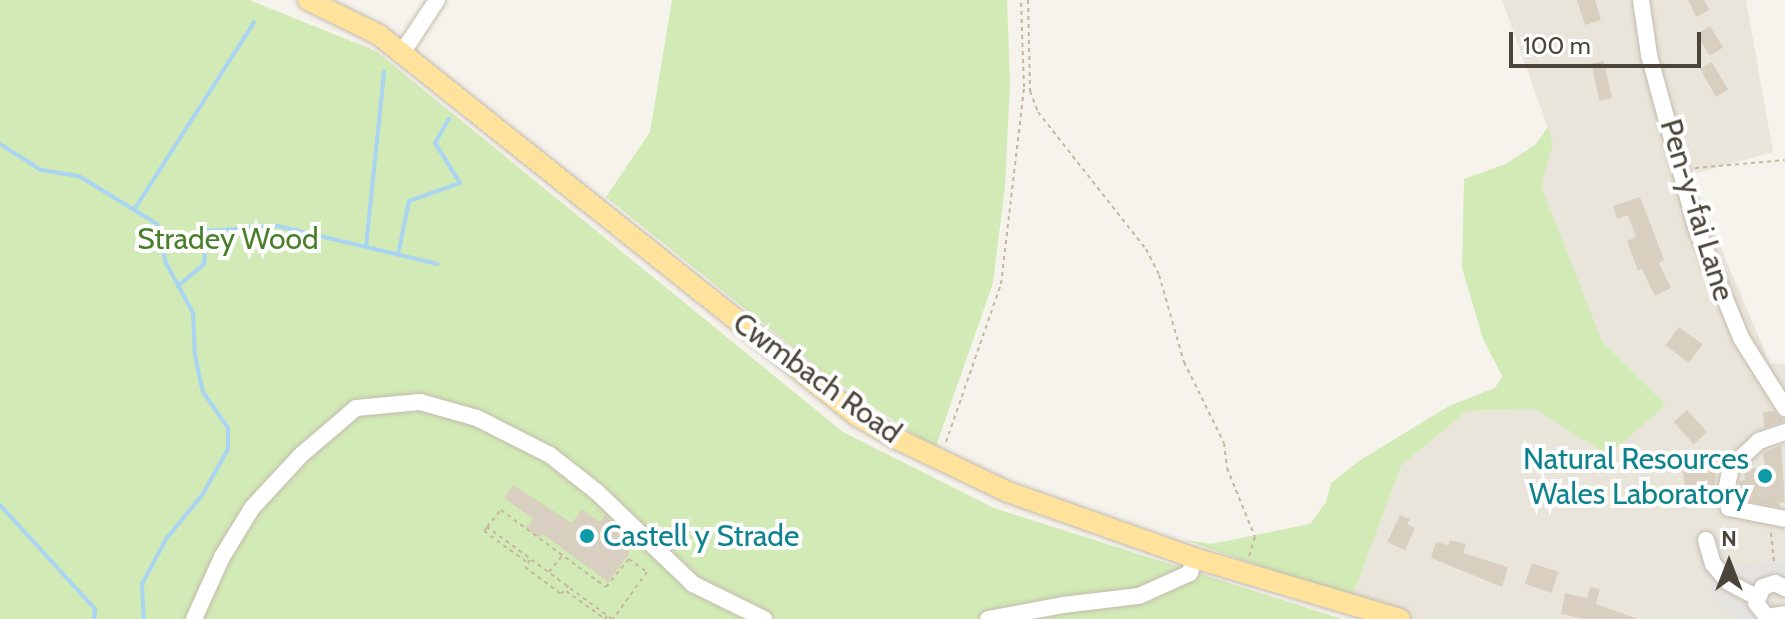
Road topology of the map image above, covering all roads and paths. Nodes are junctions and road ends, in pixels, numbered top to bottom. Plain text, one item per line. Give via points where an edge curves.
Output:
1 (308, 0) edge
2 (437, 0) edge
3 (1021, 0) edge
4 (1028, 0) edge
5 (1641, 0) edge
6 (402, 53) junction
7 (1785, 160) edge
8 (1680, 162) junction
9 (1785, 408) edge
10 (1785, 432) edge
11 (939, 462) junction
12 (1785, 519) edge
13 (487, 527) junction
14 (1706, 540) dead end
15 (1772, 545) dead end
16 (563, 555) junction
17 (1194, 558) junction
18 (531, 559) junction
19 (1774, 563) dead end
20 (528, 564) junction
21 (549, 572) junction
22 (1244, 573) junction
23 (568, 586) junction
24 (1785, 588) edge
25 (565, 590) junction
26 (1756, 597) junction
27 (1785, 614) edge
28 (607, 615) junction
29 (194, 619) edge
30 (613, 619) edge
31 (764, 619) edge
32 (988, 619) edge
33 (1400, 619) edge

1 - 6 main road, Cwmbach Road via 379,35
2 - 6 street
3 - 11 path via 1024,87 1001,284
4 - 22 path via 1030,91 1038,112 1146,249 1159,275 1184,362 1224,443 1227,468 1255,537
5 - 8 street, Pen-y-fai Lane via 1649,55
6 - 11 main road, Cwmbach Road via 856,415
7 - 8 path via 1691,168
8 - 9 street, Pen-y-fai Lane via 1721,295
10 - 12 street via 1759,441 1731,467 1726,490 1729,508
11 - 17 main road, Cwmbach Road
13 - 16 path via 501,510
13 - 18 path
13 - 20 path via 484,531
14 - 26 street via 1713,564 1728,582
15 - 19 path
16 - 21 path
16 - 30 path via 606,587 629,559 647,572
17 - 22 main road, Cwmbach Road
17 - 32 street via 1190,573 1139,596
18 - 20 path
18 - 21 path
20 - 25 path via 525,567 561,594
21 - 23 path
22 - 33 main road, Cwmbach Road
23 - 25 path
23 - 28 path
24 - 26 street via 1769,584
25 - 28 path via 605,619
26 - 27 street via 1758,609 1767,617
28 - 30 path
29 - 31 street via 252,508 301,455 356,408 420,402 477,418 550,455 597,492 693,584

